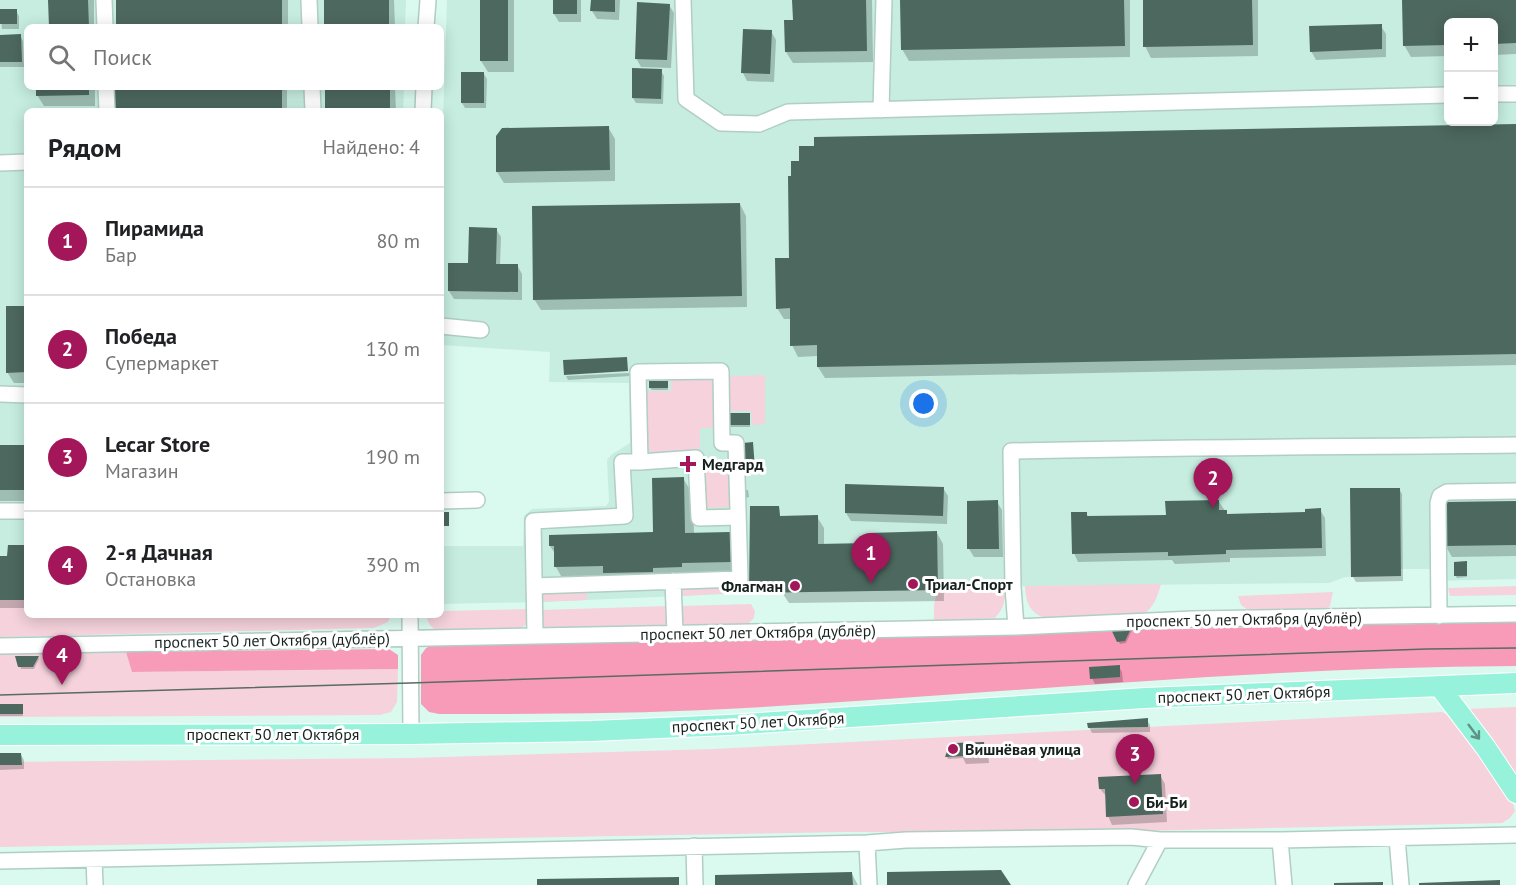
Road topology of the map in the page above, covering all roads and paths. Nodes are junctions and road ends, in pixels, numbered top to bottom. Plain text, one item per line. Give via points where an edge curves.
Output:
1 (104, 0) edge
2 (309, 0) edge
3 (428, 0) edge
4 (683, 0) edge
5 (884, 0) edge
6 (105, 24) edge
7 (310, 24) edge
8 (426, 24) edge
9 (106, 90) edge
10 (312, 90) edge
11 (424, 90) edge
12 (1498, 94) edge
13 (1516, 94) edge
14 (1444, 95) edge
15 (107, 108) edge
16 (313, 108) edge
17 (423, 108) edge
18 (881, 110) junction
19 (24, 162) edge
20 (0, 164) edge
21 (444, 326) edge
22 (481, 330) dead end
23 (0, 394) edge
24 (24, 395) edge
25 (1516, 445) edge
26 (640, 462) junction
27 (1516, 491) edge
28 (477, 500) dead end
29 (444, 501) edge
30 (0, 511) edge
31 (24, 511) edge
32 (738, 517) junction
33 (673, 581) junction
34 (534, 586) junction
35 (1516, 615) edge
36 (1439, 616) junction
37 (410, 618) edge
38 (1016, 627) junction
39 (675, 633) junction
40 (535, 635) junction
41 (410, 638) junction
42 (0, 646) edge
43 (1516, 683) edge
44 (1439, 686) junction
45 (411, 734) junction
46 (0, 735) edge
47 (1516, 793) edge
48 (1516, 835) edge
49 (1397, 838) junction
50 (1160, 840) junction
51 (1280, 840) junction
52 (867, 843) junction
53 (694, 846) junction
54 (94, 859) junction
55 (0, 861) edge
56 (95, 885) edge
57 (695, 885) edge
58 (869, 885) edge
59 (1136, 885) edge
60 (1284, 885) edge
61 (1401, 885) edge

1 - 6 street
2 - 7 street
3 - 8 street
4 - 18 street via 686,99 721,123 759,124 788,112
5 - 18 street
9 - 15 street
10 - 16 street
11 - 17 street
12 - 13 street
14 - 18 street
19 - 20 street
21 - 22 street
23 - 24 street
25 - 38 street via 1011,451
26 - 32 street via 696,458 699,518
26 - 32 street via 638,372 721,371 722,443 736,442
26 - 34 street via 622,462 625,516 532,521
27 - 36 street via 1447,492 1440,496
28 - 29 street
30 - 31 street
32 - 33 street via 740,579
33 - 34 street
33 - 39 street
34 - 40 street
35 - 36 street, проспект 50 лет Октября (дублёр)
36 - 38 street, проспект 50 лет Октября (дублёр) via 1193,619
37 - 41 street
38 - 39 street, проспект 50 лет Октября (дублёр)
39 - 40 street, проспект 50 лет Октября (дублёр)
40 - 41 street, проспект 50 лет Октября (дублёр)
41 - 42 street, проспект 50 лет Октября (дублёр)
41 - 45 street
43 - 44 main road, проспект 50 лет Октября
44 - 45 main road, проспект 50 лет Октября via 1145,698 728,725
44 -> 47 main road
45 - 46 main road, проспект 50 лет Октября
48 - 49 street
49 - 51 street
49 - 61 street
50 - 51 street
50 - 52 street via 1131,837
50 - 59 street
51 - 60 street
52 - 53 street
52 - 58 street
53 - 54 street
53 - 57 street
54 - 55 street
54 - 56 street

